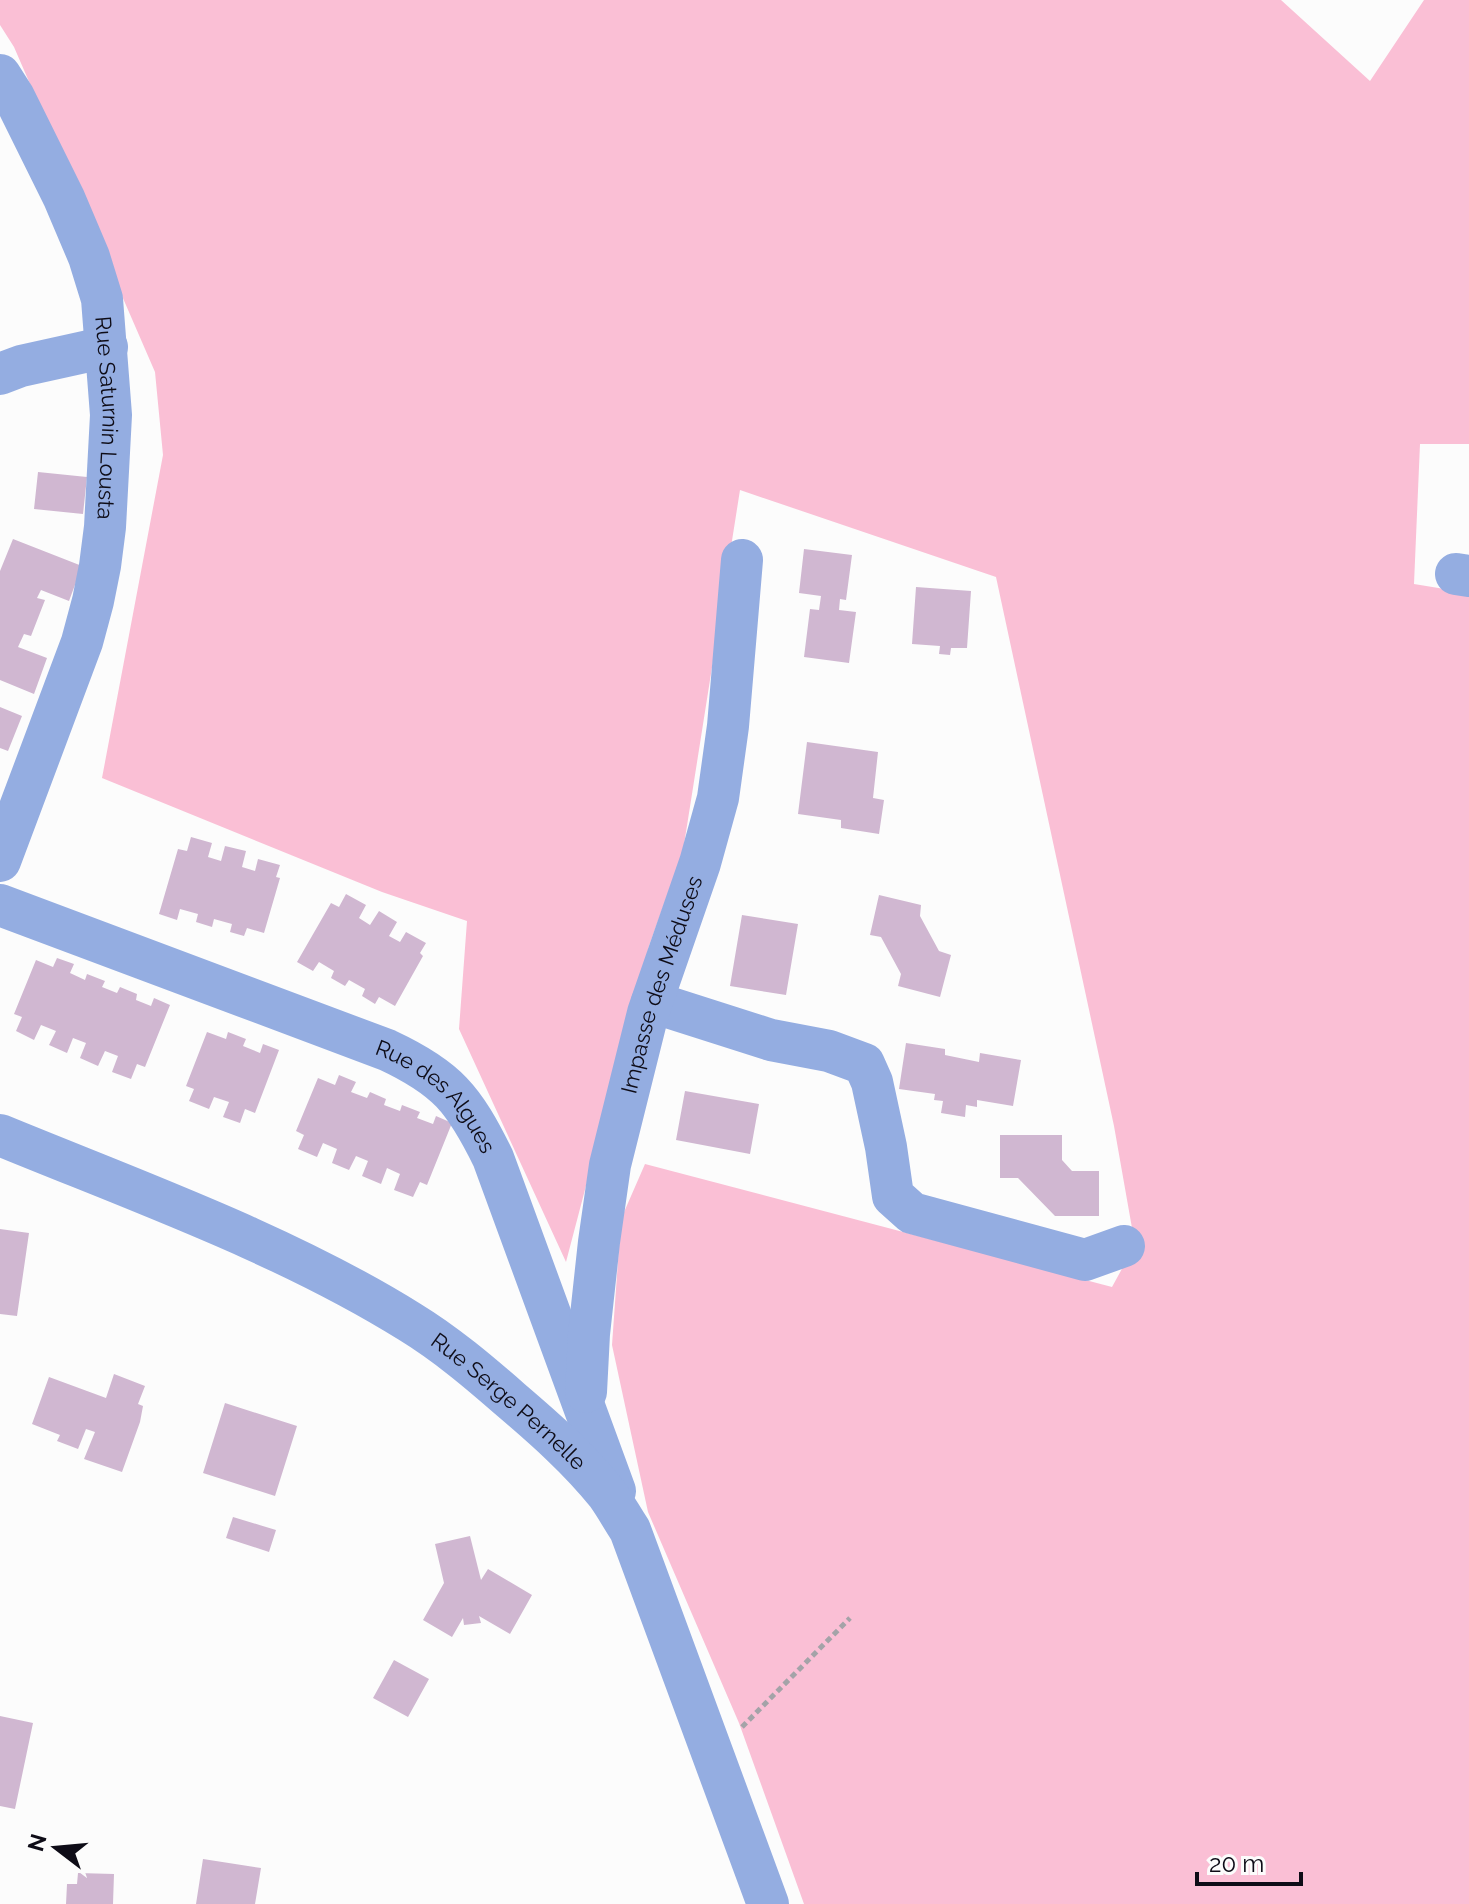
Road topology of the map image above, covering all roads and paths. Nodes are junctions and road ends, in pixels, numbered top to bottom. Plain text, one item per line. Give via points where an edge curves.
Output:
1 (0, 75) edge
2 (107, 347) junction
3 (0, 374) edge
4 (742, 560) dead end
5 (0, 861) edge
6 (0, 905) edge
7 (652, 1002) junction
8 (0, 1135) edge
9 (1124, 1246) dead end
10 (585, 1409) junction
11 (630, 1530) junction
12 (850, 1618) dead end
13 (713, 1756) junction
14 (768, 1904) edge

1 - 2 street, Rue Saturnin Lousta via 89,257 102,299
2 - 3 street
2 - 5 street, Rue Saturnin Lousta via 109,469 93,601
4 - 7 street, Impasse des Méduses via 718,798
6 - 10 street, Rue des Algues via 387,1050 440,1080 461,1101 493,1158
7 - 9 street via 864,1064 893,1196 912,1213 1085,1260
7 - 10 street, Impasse des Méduses via 610,1165
8 - 11 street, Rue Serge Pernelle via 243,1236 413,1324 541,1425 608,1495
10 - 11 street, Rue des Algues
11 - 13 street, Rue Serge Pernelle
12 - 13 path
13 - 14 street, Rue Serge Pernelle

